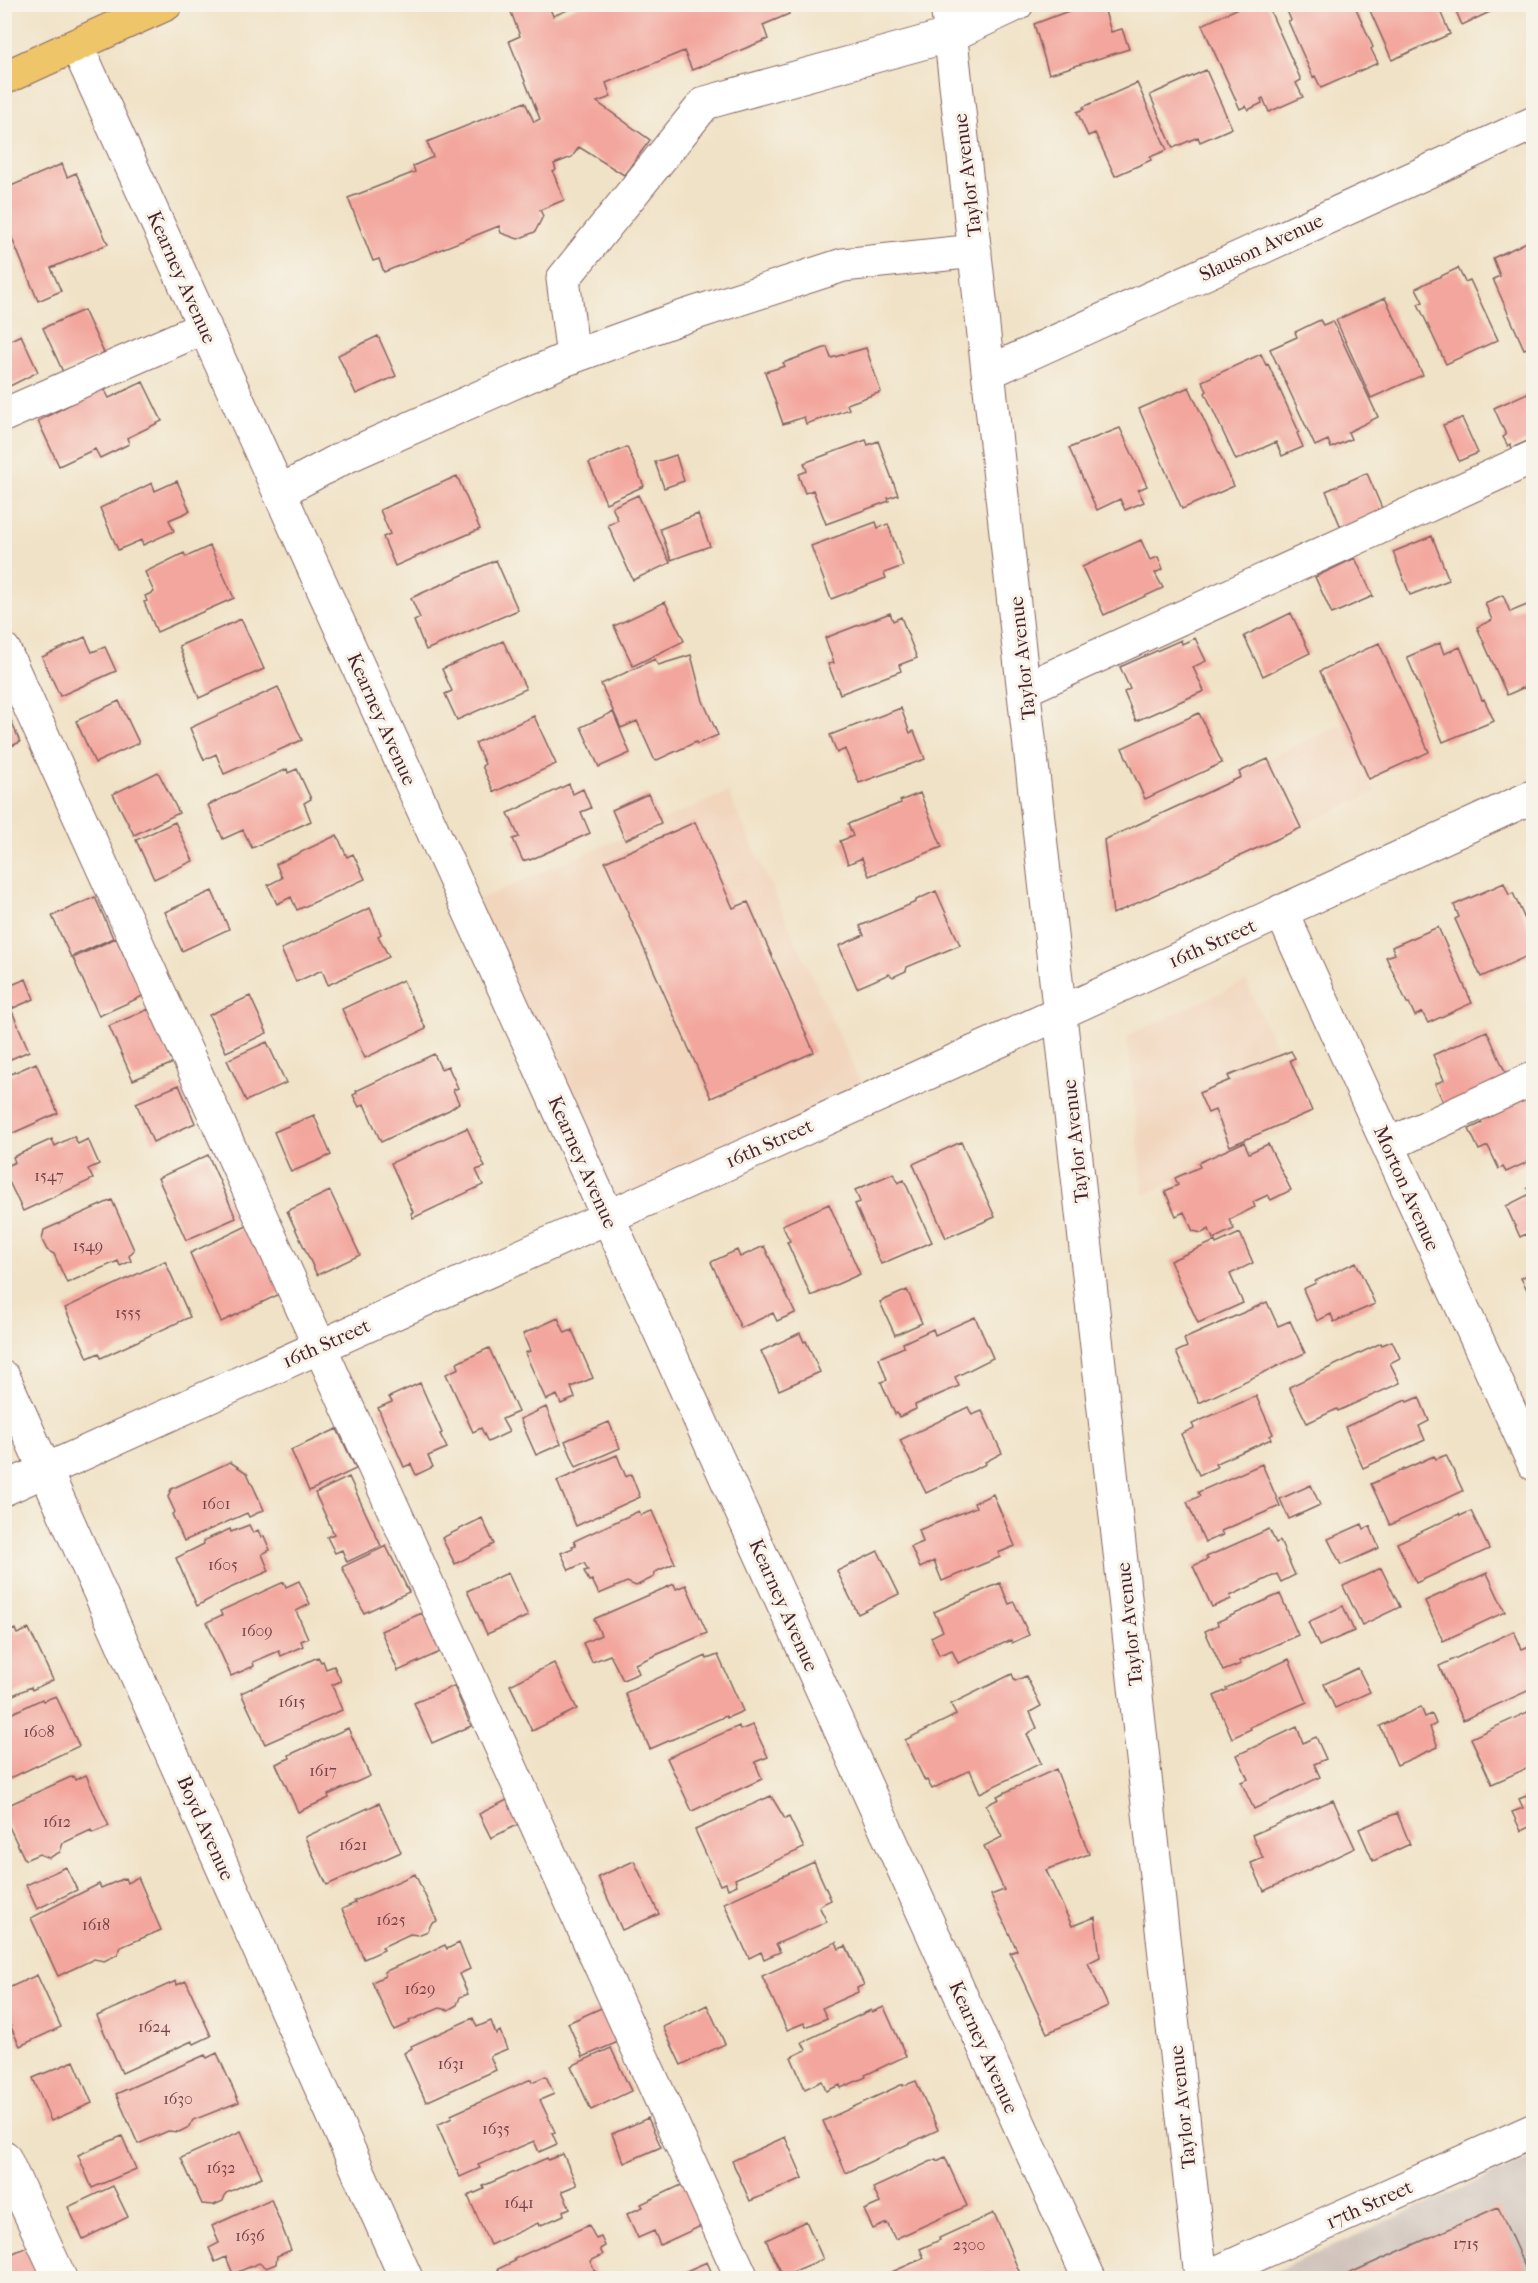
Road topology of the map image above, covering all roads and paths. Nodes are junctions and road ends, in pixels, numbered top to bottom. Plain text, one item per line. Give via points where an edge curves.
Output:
1 (166, 4) edge
2 (1017, 4) edge
3 (949, 20) edge
4 (77, 46) junction
5 (4, 78) edge
6 (1533, 123) edge
7 (975, 251) junction
8 (205, 327) junction
9 (573, 357) junction
10 (989, 372) junction
11 (4, 415) edge
12 (1533, 457) edge
13 (279, 492) junction
14 (4, 650) edge
15 (1025, 689) junction
16 (1533, 796) edge
17 (1281, 911) junction
18 (1061, 1012) junction
19 (1533, 1078) edge
20 (1388, 1145) junction
21 (608, 1217) junction
22 (320, 1347) junction
23 (4, 1378) edge
24 (1533, 1464) edge
25 (46, 1470) junction
26 (4, 1489) edge
27 (1533, 2130) edge
28 (4, 2157) edge
29 (60, 2278) edge
30 (406, 2278) edge
31 (742, 2278) edge
32 (1089, 2278) edge
33 (1203, 2278) edge

1 - 4 main road
2 - 3 street
3 - 7 street, Taylor Avenue
3 - 9 street via 705,103 563,279
4 - 5 main road
4 - 8 street, Kearney Avenue
6 - 10 street, Slauson Avenue
7 - 9 street via 843,265
7 - 10 street, Taylor Avenue
8 - 11 street
8 - 13 street, Kearney Avenue
9 - 13 street via 343,458
10 - 15 street, Taylor Avenue
12 - 15 street
13 - 21 street, Kearney Avenue
14 - 22 street
15 - 18 street, Taylor Avenue
16 - 17 street, 16th Street
17 - 18 street, 16th Street
17 - 20 street, Morton Avenue
18 - 21 street, 16th Street
18 - 33 street, Taylor Avenue
19 - 20 street
20 - 24 street, Morton Avenue
21 - 22 street, 16th Street
21 - 32 street, Kearney Avenue
22 - 25 street, 16th Street
22 - 31 street
23 - 25 street, Boyd Avenue
25 - 26 street, 16th Street
25 - 30 street, Boyd Avenue
27 - 33 street, 17th Street
28 - 29 street

